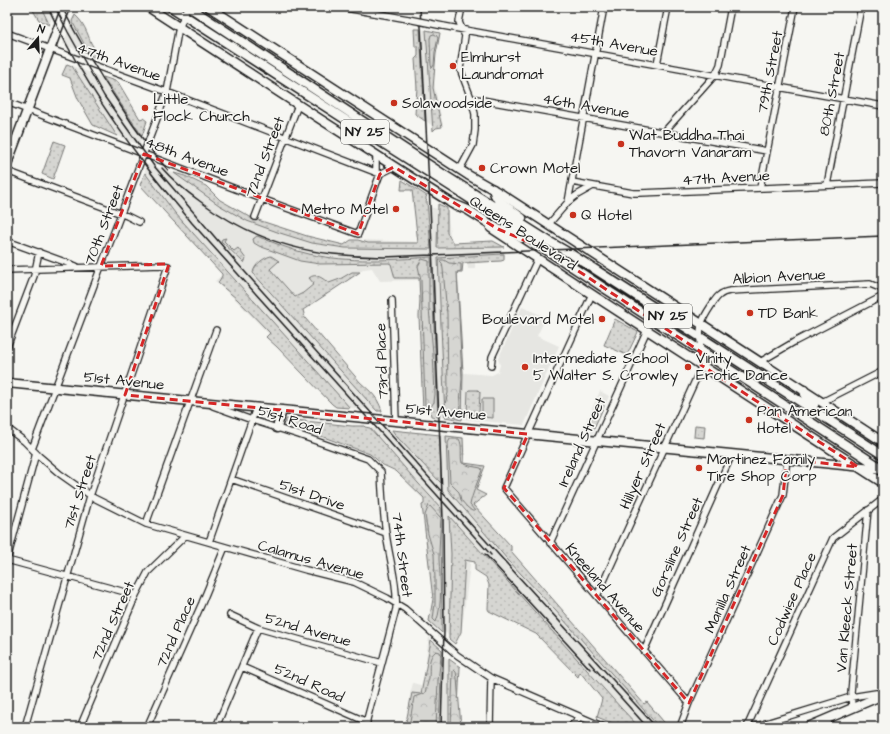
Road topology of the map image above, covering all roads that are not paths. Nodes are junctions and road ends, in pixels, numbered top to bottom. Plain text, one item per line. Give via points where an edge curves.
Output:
1 (66, 7) edge
2 (148, 7) edge
3 (171, 7) edge
4 (188, 7) edge
5 (209, 7) edge
6 (340, 7) edge
7 (462, 7) edge
8 (604, 7) edge
9 (668, 7) edge
10 (731, 7) edge
11 (795, 7) edge
12 (861, 7) edge
13 (184, 15) junction
14 (179, 27) junction
15 (462, 29) junction
16 (7, 33) edge
17 (50, 49) junction
18 (596, 53) junction
19 (657, 64) junction
20 (715, 75) junction
21 (780, 87) junction
22 (167, 92) junction
23 (471, 98) junction
24 (843, 98) junction
25 (7, 102) edge
26 (298, 105) junction
27 (883, 106) edge
28 (27, 110) junction
29 (583, 118) junction
30 (664, 132) junction
31 (285, 138) junction
32 (767, 151) junction
33 (144, 154) junction
34 (376, 155) junction
35 (7, 164) edge
36 (394, 167) junction
37 (460, 169) junction
38 (7, 171) edge
39 (378, 173) junction
40 (572, 182) junction
41 (883, 183) edge
42 (827, 185) junction
43 (594, 186) junction
44 (760, 188) junction
45 (493, 189) junction
46 (262, 199) junction
47 (568, 202) junction
48 (451, 203) junction
49 (121, 214) junction
50 (255, 217) dead end
51 (138, 222) dead end
52 (548, 225) junction
53 (7, 241) edge
54 (545, 249) junction
55 (38, 252) junction
56 (571, 254) junction
57 (538, 258) junction
58 (101, 266) junction
59 (80, 267) junction
60 (35, 268) junction
61 (7, 270) edge
62 (883, 292) edge
63 (592, 294) junction
64 (883, 296) edge
65 (392, 300) dead end
66 (701, 324) junction
67 (216, 330) dead end
68 (647, 330) junction
69 (701, 340) junction
70 (7, 347) edge
71 (701, 352) junction
72 (760, 362) junction
73 (701, 365) junction
74 (491, 366) dead end
75 (883, 370) edge
76 (7, 383) edge
77 (55, 388) junction
78 (804, 390) junction
79 (125, 395) junction
80 (190, 401) junction
81 (822, 402) junction
82 (206, 403) junction
83 (256, 408) junction
84 (282, 410) junction
85 (252, 420) junction
86 (396, 422) junction
87 (7, 428) edge
88 (277, 428) junction
89 (840, 428) junction
90 (528, 434) junction
91 (596, 441) junction
92 (883, 442) edge
93 (664, 447) junction
94 (34, 451) junction
95 (732, 454) junction
96 (883, 455) edge
97 (368, 459) joint
98 (787, 459) junction
99 (858, 466) junction
100 (883, 469) edge
101 (231, 479) junction
102 (883, 483) edge
103 (90, 496) junction
104 (883, 499) edge
105 (868, 510) junction
106 (146, 524) junction
107 (386, 533) junction
108 (185, 536) junction
109 (209, 542) junction
110 (550, 543) junction
111 (225, 547) junction
112 (7, 560) edge
113 (67, 576) junction
114 (136, 595) junction
115 (597, 596) junction
116 (396, 603) junction
117 (230, 615) dead end
118 (258, 628) junction
119 (644, 650) junction
120 (382, 663) junction
121 (242, 667) junction
122 (491, 678) junction
123 (883, 694) edge
124 (851, 697) junction
125 (689, 703) junction
126 (852, 708) junction
127 (580, 717) junction
128 (826, 719) junction
129 (366, 724) edge
130 (216, 726) edge
131 (25, 727) edge
132 (80, 727) edge
133 (147, 727) edge
134 (223, 727) edge
135 (490, 727) edge
136 (570, 727) edge
137 (604, 727) edge
138 (679, 727) edge
139 (747, 727) edge
140 (753, 727) edge
141 (808, 727) edge
142 (830, 727) edge

1 - 17 street
2 - 14 street, Queens Boulevard
3 - 13 street, Queens Boulevard / NY 25
4 - 13 street, 70th Street
4 - 56 street, Queens Boulevard / NY 25 via 440,172
5 - 37 street, Queens Boulevard
6 - 15 street, 45th Avenue, bridge
7 - 15 street via 459,22
8 - 18 street
9 - 19 street
10 - 20 street via 720,65
11 - 21 street, 79th Street
12 - 24 street, 80th Street
13 - 14 street, 70th Street
13 - 54 street, Queens Boulevard / NY 25
14 - 22 street, 70th Street
14 - 26 street, Queens Boulevard
15 - 18 street, 45th Avenue
15 - 23 street via 465,36 460,69
16 - 17 street, 47th Avenue
17 - 22 street, 47th Avenue
17 - 28 street
18 - 19 street, 45th Avenue
18 - 29 street
19 - 20 street, 45th Avenue
20 - 21 street, 45th Avenue
20 - 30 street
21 - 24 street, 45th Avenue
21 - 32 street, 79th Street
22 - 31 street, 47th Avenue
22 - 33 street, 70th Street
23 - 29 street, 46th Avenue
23 - 37 street via 475,114 473,145
24 - 27 street, 45th Avenue
24 - 42 street, 80th Street
25 - 28 street, 48th Avenue
26 - 31 street, 72nd Street
26 - 34 street, Queens Boulevard
28 - 33 street, 48th Avenue
28 - 35 street
29 - 30 street, 46th Avenue
29 - 40 street
30 - 32 street, 46th Avenue
31 - 39 street, 47th Avenue
31 - 46 street, 72nd Street
32 - 44 street, 79th Street
33 - 46 street, 48th Avenue
33 - 49 street, 70th Street
34 - 36 street, Queens Boulevard
34 - 39 street
36 - 39 street
36 - 48 street, Queens Boulevard
37 - 45 street, Queens Boulevard
38 - 49 street
39 - 46 street, 48th Avenue via 358,234
40 - 43 street, 47th Avenue
40 - 47 street
41 - 42 street, 47th Avenue
42 - 44 street, 47th Avenue
43 - 44 street, 47th Avenue via 640,193
43 - 47 street
45 - 52 street, Queens Boulevard
45 - 56 street via 500,202
46 - 50 street, 72nd Street
47 - 52 street
48 - 54 street via 468,210 498,229
48 - 57 street, Queens Boulevard
49 - 51 street
49 - 58 street, 70th Street
52 - 66 street, Queens Boulevard
53 - 55 street
54 - 71 street, Queens Boulevard / NY 25
55 - 59 street
55 - 60 street
56 - 69 street, Queens Boulevard / NY 25
57 - 63 street, Queens Boulevard
57 - 74 street via 492,357
58 - 59 street
58 - 77 street, 70th Street
58 - 79 street, 71st Street via 168,266
59 - 60 street
60 - 61 street
60 - 70 street
62 - 66 street, Albion Avenue via 870,284 727,291 717,297
63 - 68 street, Queens Boulevard
63 - 90 street
64 - 72 street
65 - 86 street, 73rd Place
66 - 69 street, Albion Avenue
66 - 72 street, Queens Boulevard
67 - 80 street
68 - 73 street, Queens Boulevard
68 - 91 street, Ireland Street
69 - 71 street, Hillyer Street
69 - 89 street, Queens Boulevard / NY 25
71 - 73 street, Hillyer Street
71 - 100 street, Queens Boulevard / NY 25
72 - 78 street, Queens Boulevard
73 - 93 street, Hillyer Street
73 - 99 street, Queens Boulevard
75 - 81 street
76 - 77 street, 51st Avenue
77 - 79 street, 51st Avenue
77 - 94 street, 70th Street
78 - 81 street, Queens Boulevard
78 - 89 street via 808,401 822,410
79 - 80 street, 51st Avenue
79 - 103 street, 71st Street
80 - 82 street, 51st Avenue
80 - 106 street
81 - 92 street, Queens Boulevard
82 - 83 street, 51st Avenue
82 - 85 street, 51st Road
83 - 84 street, 51st Avenue
83 - 85 street
84 - 86 street, 51st Avenue
84 - 88 street
85 - 88 street, 51st Road
85 - 101 street
86 - 90 street, 51st Avenue
87 - 94 street, Calamus Avenue
88 - 97 street, 51st Road
89 - 96 street, Queens Boulevard / NY 25
90 - 91 street, 51st Avenue
90 - 110 street, Kneeland Avenue via 504,488
91 - 93 street, 51st Avenue
91 - 110 street, Ireland Street
93 - 95 street, 51st Avenue
93 - 115 street, Hillyer Street
94 - 103 street, Calamus Avenue
94 - 112 street, 70th Street
95 - 98 street, 51st Avenue
95 - 119 street, Gorsline Street
97 - 107 street, 74th Street via 381,472
98 - 99 street, 51st Avenue
98 - 125 street, Manilla Street via 783,495
99 - 100 street, 51st Avenue
99 - 102 street, Queens Boulevard
101 - 107 street, 51st Drive
101 - 109 street
103 - 106 street, Calamus Avenue
103 - 113 street, 71st Street
104 - 105 street, Codwise Place
105 - 124 street, Van Kleeck Street
105 - 139 street, Codwise Place via 833,538
106 - 108 street, Calamus Avenue
107 - 116 street, 74th Street
108 - 109 street, Calamus Avenue
108 - 114 street, 72nd Street via 148,572
109 - 111 street, Calamus Avenue
110 - 115 street, Kneeland Avenue
111 - 116 street, Calamus Avenue via 354,582
111 - 133 street, 72nd Place
112 - 113 street
113 - 114 street
113 - 131 street, 71st Street
114 - 132 street, 72nd Street
115 - 119 street, Kneeland Avenue
116 - 120 street, 74th Street
116 - 122 street, Calamus Avenue via 457,655
117 - 118 street, 52nd Avenue
118 - 120 street, 52nd Avenue
118 - 121 street
119 - 125 street, Kneeland Avenue
120 - 129 street, 74th Street
121 - 129 street, 52nd Road
121 - 130 street
122 - 127 street, Calamus Avenue
122 - 135 street
123 - 124 street
123 - 126 street
124 - 126 street, Van Kleeck Street
124 - 140 street
125 - 138 street, Manilla Street
126 - 128 street
127 - 136 street
127 - 137 street, Calamus Avenue
128 - 141 street
128 - 142 street
130 - 134 street

